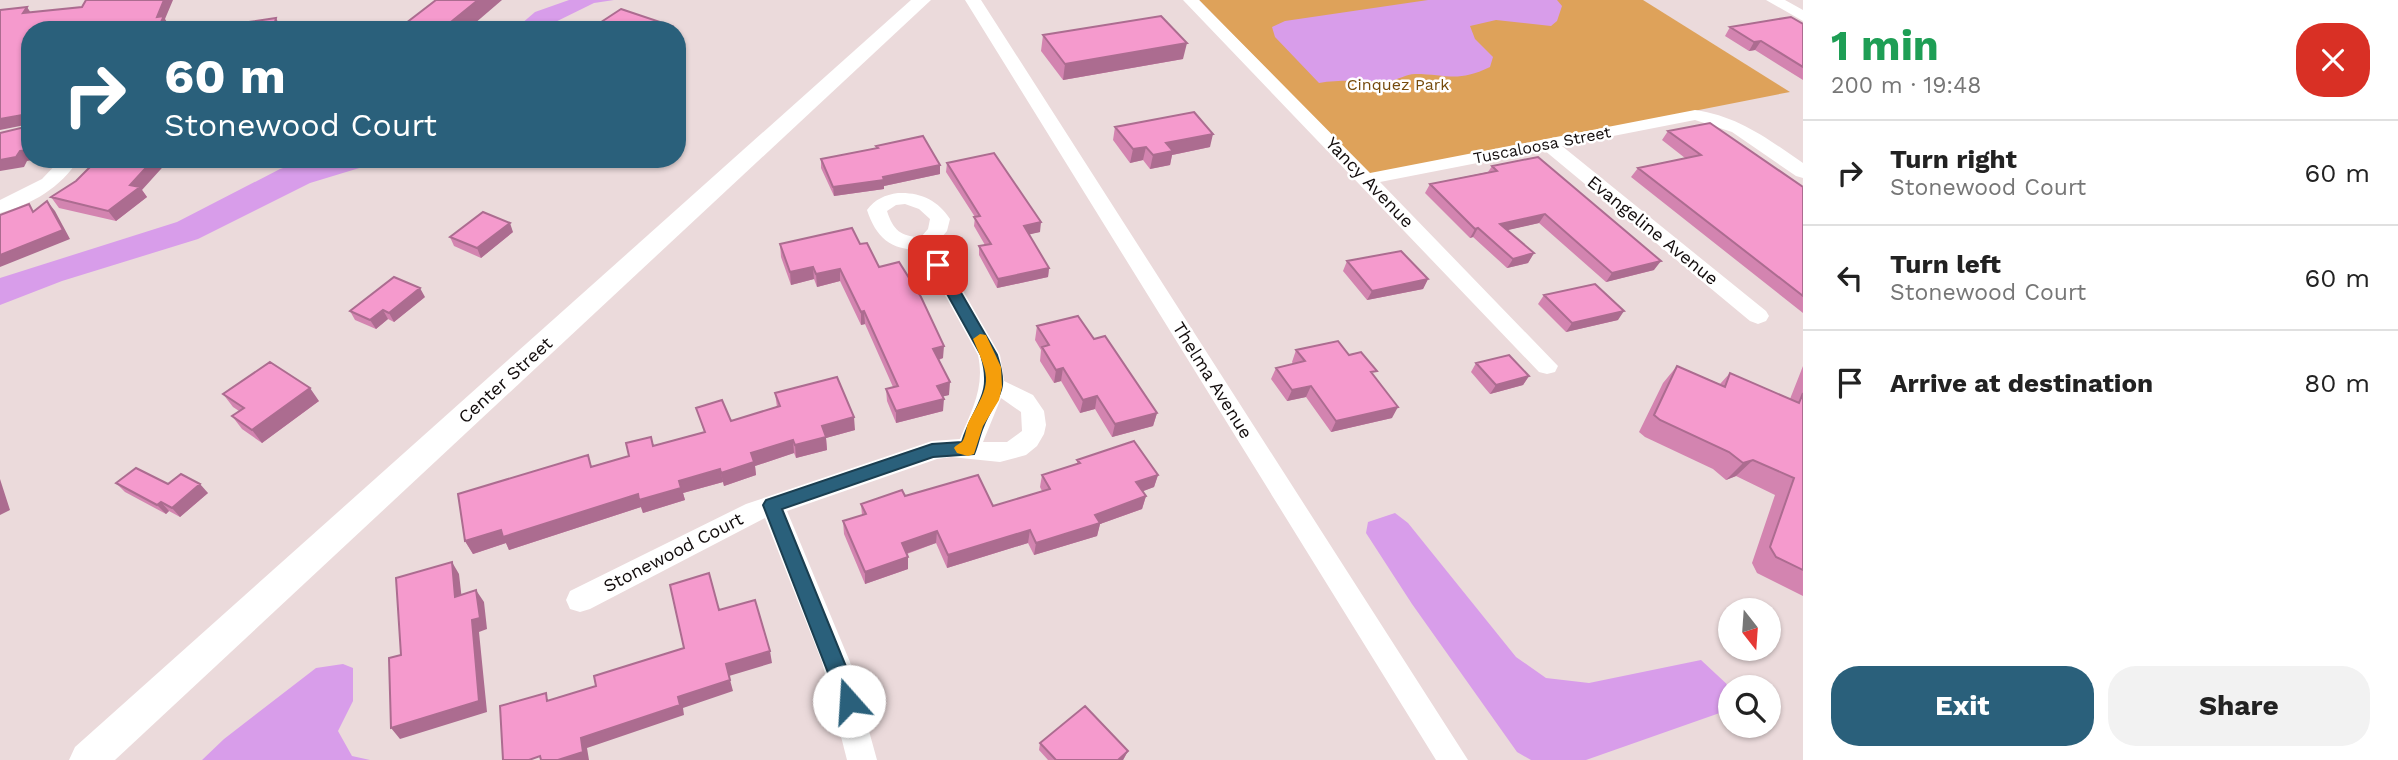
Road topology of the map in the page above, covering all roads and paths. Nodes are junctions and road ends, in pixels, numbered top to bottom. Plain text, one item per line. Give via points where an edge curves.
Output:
1 (922, 0) edge
2 (973, 0) edge
3 (1191, 0) edge
4 (1774, 0) edge
5 (1803, 16) edge
6 (1548, 144) junction
7 (64, 168) edge
8 (1803, 172) edge
9 (1368, 179) junction
10 (0, 207) edge
11 (926, 243) dead end
12 (1758, 316) dead end
13 (1547, 366) dead end
14 (994, 387) junction
15 (968, 449) junction
16 (772, 505) junction
17 (580, 600) dead end
18 (89, 760) edge
19 (862, 760) edge
20 (1452, 760) edge

1 - 18 street, Center Street
2 - 20 street, Thelma Avenue
3 - 9 street, Yancy Avenue
4 - 5 street
6 - 8 street, Tuscaloosa Street via 1695,116 1716,117
6 - 9 street, Tuscaloosa Street
6 - 12 street, Evangeline Avenue
7 - 10 street via 55,180
9 - 13 street, Yancy Avenue
11 - 14 street via 989,355
14 - 15 street
14 - 15 street, Stonewood Court via 1026,401 1034,413 1030,439 1002,454
15 - 16 street, Stonewood Court via 932,451
16 - 17 street, Stonewood Court
16 - 19 street via 844,681

